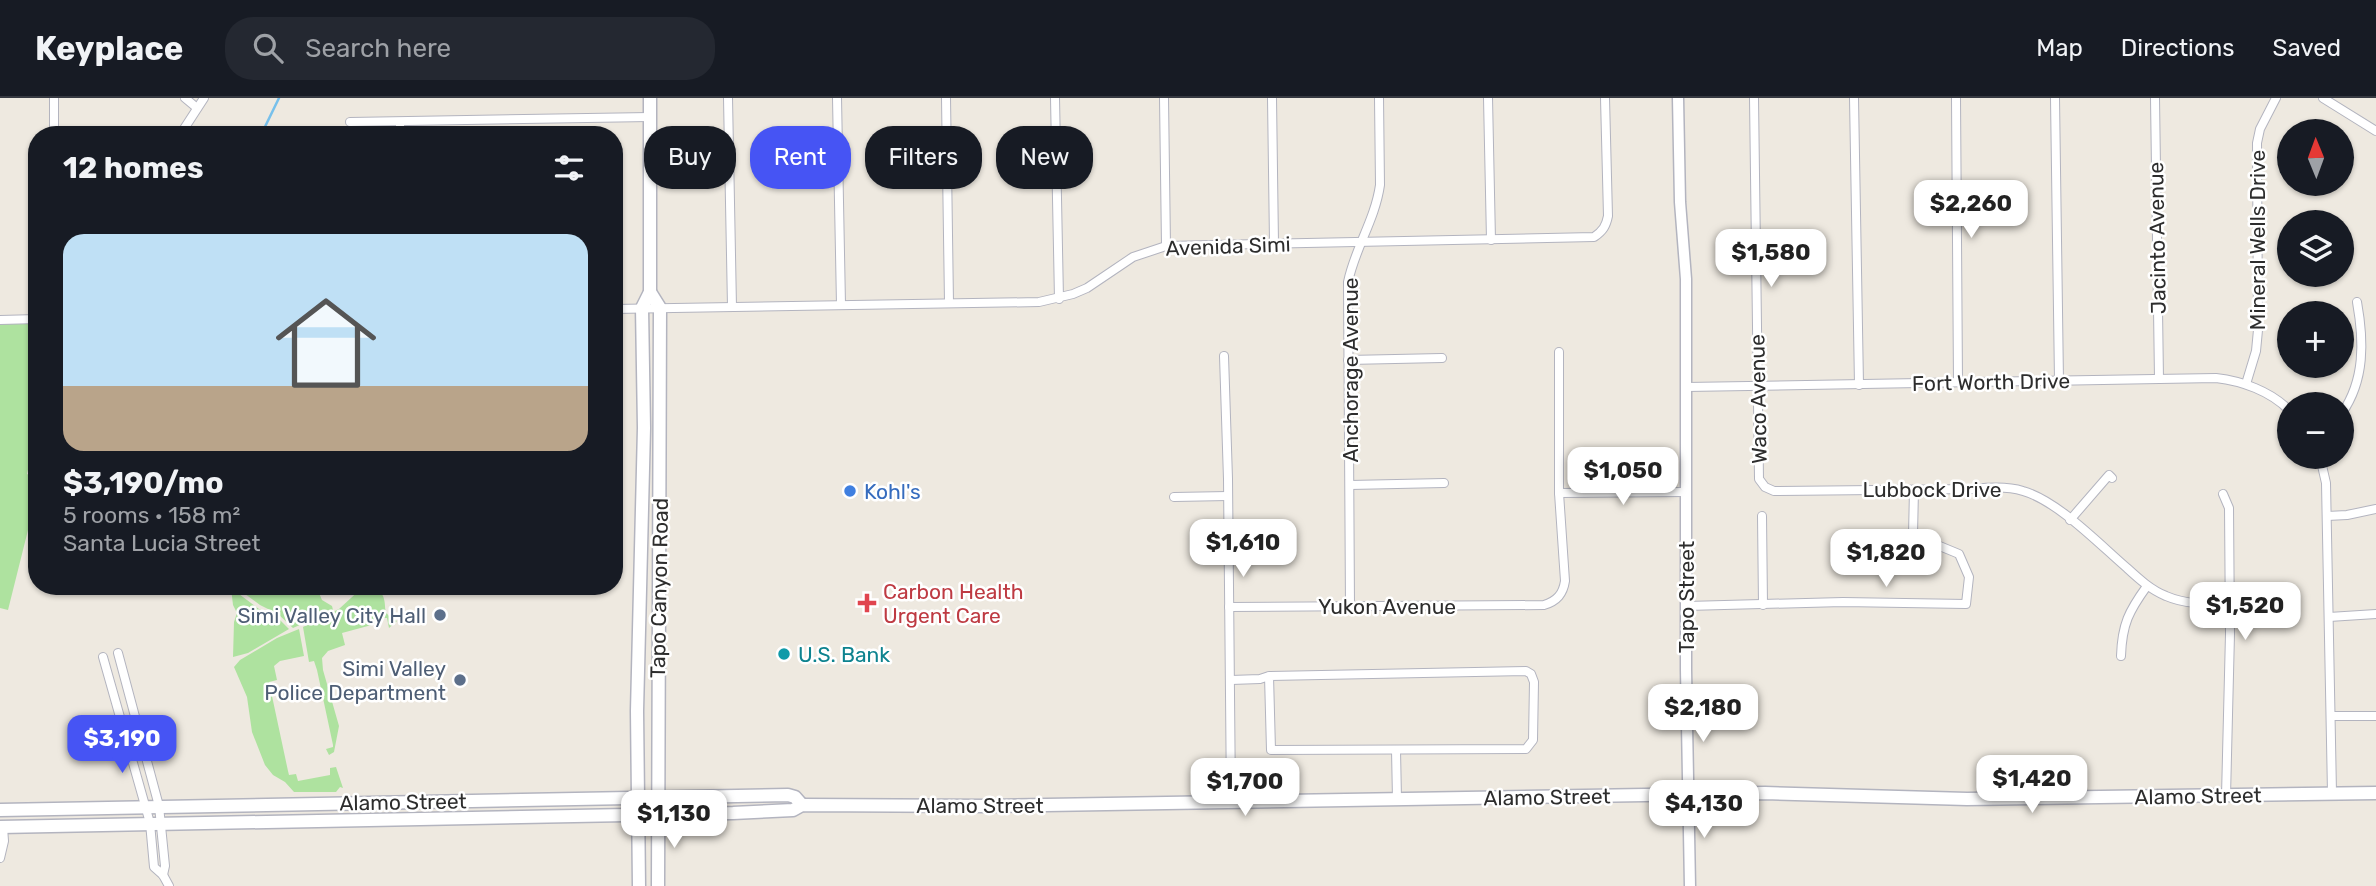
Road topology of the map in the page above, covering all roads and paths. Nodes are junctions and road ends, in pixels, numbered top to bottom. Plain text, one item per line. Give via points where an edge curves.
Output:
1 (54, 98) edge
2 (185, 98) edge
3 (204, 98) edge
4 (650, 98) edge
5 (728, 98) edge
6 (837, 98) edge
7 (946, 98) edge
8 (1055, 98) edge
9 (1164, 98) edge
10 (1272, 98) edge
11 (1379, 98) edge
12 (1488, 98) edge
13 (1605, 98) edge
14 (1678, 98) edge
15 (1754, 98) edge
16 (1854, 98) edge
17 (1956, 98) edge
18 (2054, 98) edge
19 (2155, 98) edge
20 (2276, 98) edge
21 (2323, 98) edge
22 (197, 108) junction
23 (650, 117) junction
24 (350, 122) dead end
25 (400, 122) junction
26 (54, 126) edge
27 (186, 126) edge
28 (400, 126) edge
29 (2376, 131) edge
30 (1491, 240) junction
31 (1360, 242) junction
32 (1274, 243) junction
33 (1166, 246) junction
34 (650, 292) junction
35 (1059, 299) junction
36 (2357, 302) dead end
37 (949, 303) junction
38 (841, 305) junction
39 (732, 307) junction
40 (642, 308) junction
41 (660, 308) junction
42 (623, 309) edge
43 (28, 319) edge
44 (0, 320) edge
45 (1559, 352) dead end
46 (1224, 356) dead end
47 (1442, 358) dead end
48 (1348, 360) junction
49 (2159, 379) junction
50 (2059, 381) junction
51 (1958, 382) junction
52 (2246, 384) junction
53 (1859, 385) junction
54 (1686, 387) junction
55 (1758, 387) junction
56 (2354, 392) edge
57 (2277, 402) edge
58 (2323, 469) edge
59 (2112, 478) dead end
60 (1444, 483) dead end
61 (1350, 485) junction
62 (1765, 487) joint
63 (1914, 490) junction
64 (1686, 492) junction
65 (1559, 493) junction
66 (2223, 494) dead end
67 (1228, 496) junction
68 (1174, 497) dead end
69 (2376, 509) edge
70 (1762, 516) dead end
71 (2327, 516) junction
72 (2070, 520) junction
73 (2147, 586) junction
74 (2230, 604) junction
75 (1763, 605) junction
76 (1350, 606) junction
77 (1686, 606) junction
78 (1229, 607) junction
79 (2376, 614) edge
80 (2329, 617) junction
81 (118, 653) dead end
82 (2121, 656) dead end
83 (103, 657) dead end
84 (1269, 677) junction
85 (1231, 680) junction
86 (2331, 716) junction
87 (2376, 716) edge
88 (1396, 750) junction
89 (2332, 793) junction
90 (2376, 793) edge
91 (1688, 794) junction
92 (2226, 796) junction
93 (657, 797) junction
94 (638, 798) junction
95 (1397, 799) junction
96 (1231, 802) junction
97 (802, 805) junction
98 (153, 806) junction
99 (0, 810) edge
100 (639, 814) junction
101 (657, 814) junction
102 (156, 823) junction
103 (1, 827) edge
104 (0, 858) edge
105 (169, 886) edge
106 (639, 886) edge
107 (658, 886) edge
108 (1689, 886) edge

1 - 26 street
2 - 22 street
3 - 22 street
4 - 23 main road, Tapo Canyon Road
5 - 39 street
6 - 38 street
7 - 37 street
8 - 35 street
9 - 33 street
10 - 32 street
11 - 31 street, Anchorage Avenue via 1380,185 1374,214
12 - 30 street
13 - 30 street, Avenida Simi via 1608,216 1601,232 1586,238
14 - 54 street, Tapo Street
15 - 55 street, Waco Avenue
16 - 53 street
17 - 51 street
18 - 50 street
19 - 49 street, Jacinto Avenue
20 - 52 street, Mineral Wells Drive via 2257,142 2258,330
21 - 29 street
22 - 27 street
23 - 25 street
23 - 34 main road, Tapo Canyon Road
24 - 25 street
25 - 28 street
30 - 31 street, Avenida Simi
31 - 32 street, Avenida Simi
31 - 48 street, Anchorage Avenue via 1348,282
32 - 33 street, Avenida Simi
33 - 35 street, Avenida Simi via 1133,257 1087,288
34 - 40 main road, Tapo Canyon Road
34 - 41 main road
35 - 37 street, Avenida Simi
36 - 56 street via 2360,374
37 - 38 street, Avenida Simi
38 - 39 street, Avenida Simi
39 - 41 street, Avenida Simi
40 - 41 street, Avenida Simi
40 - 42 street, Avenida Simi
40 - 94 main road, Tapo Canyon Road
41 - 93 main road, Tapo Canyon Road
43 - 44 street
45 - 65 street
46 - 67 street
47 - 48 street
48 - 61 street, Anchorage Avenue
49 - 50 street, Fort Worth Drive
49 - 52 street, Fort Worth Drive via 2216,378
50 - 51 street, Fort Worth Drive
51 - 53 street, Fort Worth Drive
52 - 57 street, Fort Worth Drive
53 - 55 street, Fort Worth Drive
54 - 55 street, Fort Worth Drive
54 - 64 street, Tapo Street
55 - 62 street, Waco Avenue via 1759,479
58 - 71 street
59 - 72 street via 2109,475
60 - 61 street
61 - 76 street, Anchorage Avenue
62 - 63 street, Lubbock Drive via 1774,491
63 - 72 street, Lubbock Drive via 2006,487 2038,497
63 - 75 street via 1913,535 1959,554 1969,577 1966,604
64 - 65 street
64 - 77 street, Tapo Street
65 - 76 street, Yukon Avenue via 1565,581 1559,597 1544,604
66 - 74 street via 2229,508
67 - 68 street
67 - 78 street
69 - 71 street
70 - 75 street
71 - 80 street
72 - 73 street, Lubbock Drive
73 - 74 street, Lubbock Drive via 2185,602
73 - 82 street via 2125,620
74 - 92 street
75 - 77 street
76 - 78 street, Yukon Avenue
77 - 91 street, Tapo Street
78 - 85 street
79 - 80 street
80 - 86 street
81 - 98 street
83 - 98 street
84 - 85 street
84 - 88 street via 1271,750
84 - 88 street via 1531,674 1533,740 1526,749
85 - 96 street
86 - 87 street
86 - 89 street
88 - 95 street
89 - 90 main road, Alamo Street
89 - 92 main road, Alamo Street
91 - 92 main road, Alamo Street via 1967,799
91 - 95 main road, Alamo Street
91 - 108 street, Tapo Street
93 - 94 main road, Alamo Street
93 - 97 main road, Alamo Street via 788,794
93 - 101 main road, Tapo Canyon Road
94 - 98 main road, Alamo Street
94 - 100 main road, Tapo Canyon Road
95 - 96 main road, Alamo Street
96 - 97 main road, Alamo Street
97 - 101 main road, Alamo Street via 793,810
98 - 99 main road, Alamo Street
98 - 102 street
98 - 102 street
100 - 101 main road, Alamo Street
100 - 102 main road, Alamo Street
100 - 106 main road, Tapo Canyon Road
101 - 107 main road, Tapo Canyon Road
102 - 103 main road, Alamo Street
102 - 105 street via 154,867
103 - 104 street

